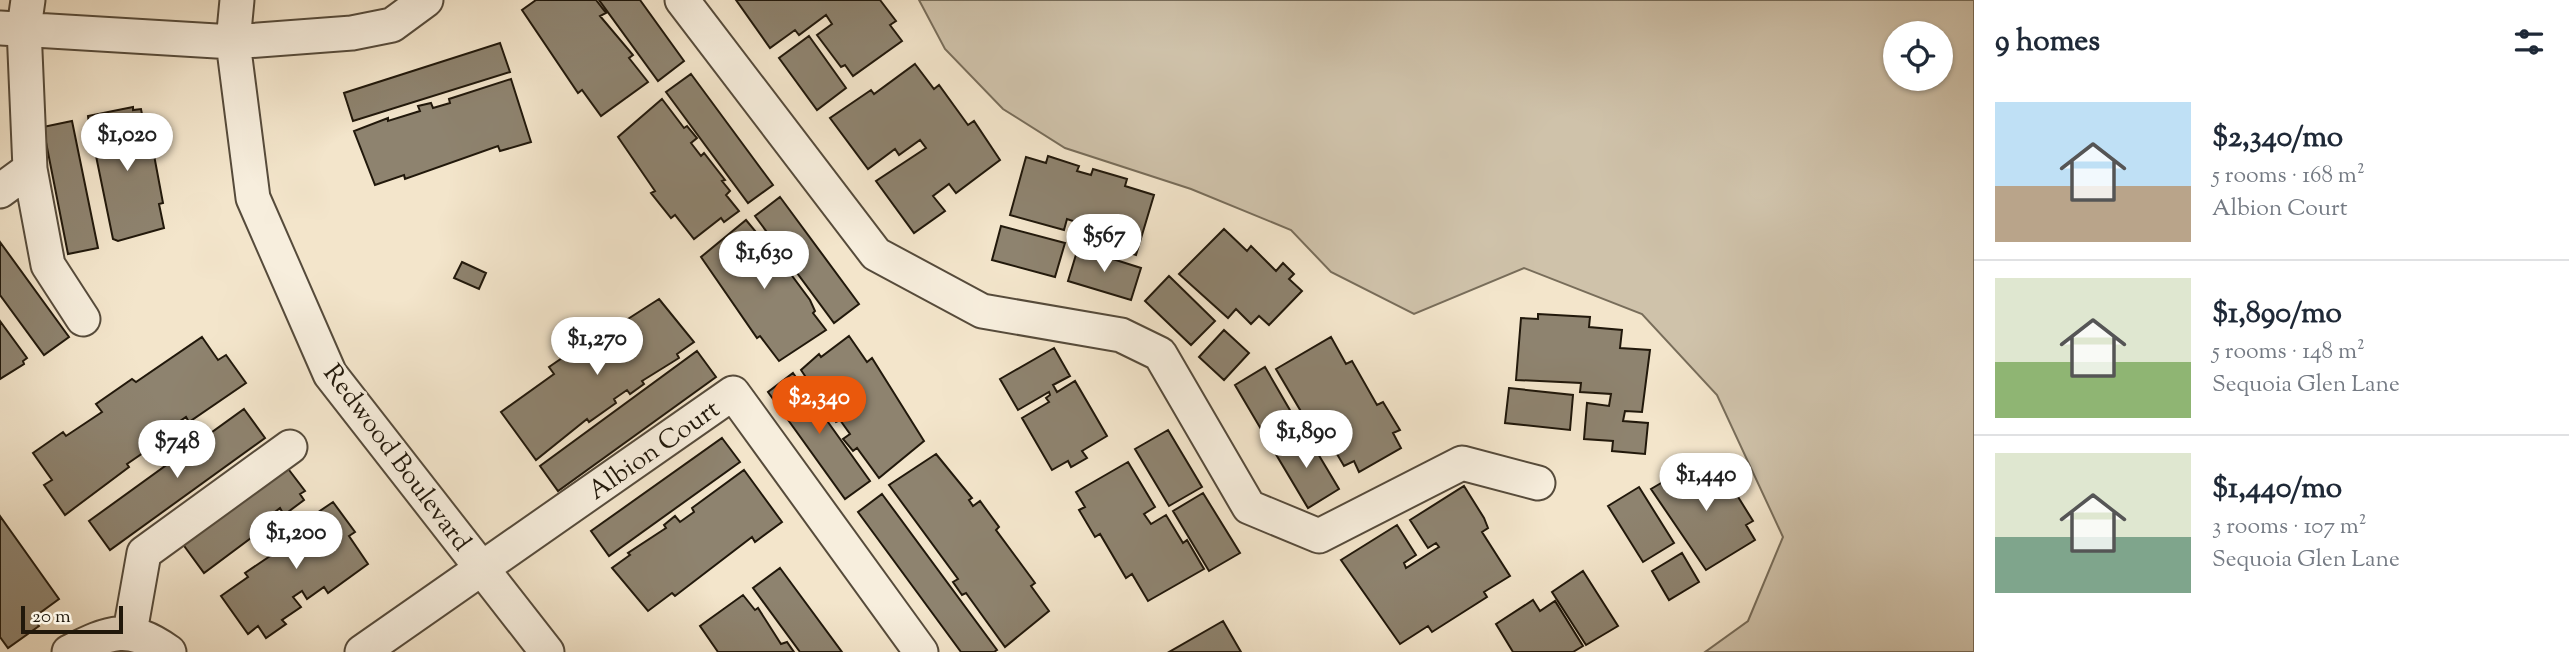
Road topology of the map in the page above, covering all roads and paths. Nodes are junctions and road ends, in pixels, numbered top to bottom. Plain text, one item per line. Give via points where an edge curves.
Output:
1 (237, 0) edge
2 (426, 0) edge
3 (682, 0) edge
4 (17, 19) edge
5 (233, 42) junction
6 (30, 169) junction
7 (0, 191) edge
8 (83, 319) dead end
9 (289, 447) dead end
10 (1538, 483) dead end
11 (483, 569) junction
12 (130, 632) junction
13 (69, 652) edge
14 (169, 652) edge
15 (362, 652) edge
16 (547, 652) edge
17 (921, 652) edge

1 - 5 street, Redwood Boulevard
2 - 5 street via 392,25 352,33
3 - 10 street via 876,254 982,311 1121,335 1160,355 1249,507 1319,536 1462,463
4 - 5 street
4 - 6 street
5 - 11 street, Redwood Boulevard via 253,198 330,374
6 - 7 street
6 - 8 street via 48,265
9 - 12 street via 144,553
11 - 15 street
11 - 16 street, Redwood Boulevard
11 - 17 street, Albion Court via 733,393
12 - 13 street via 107,633
12 - 14 street

